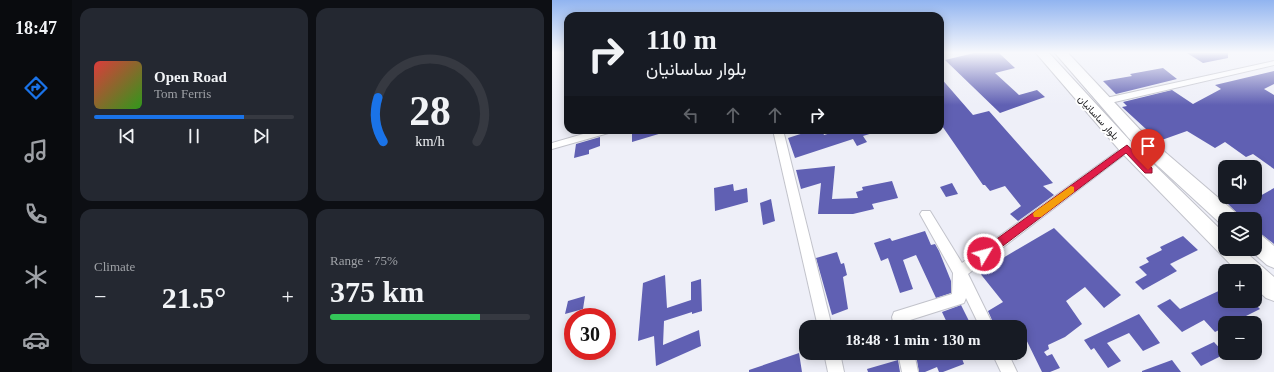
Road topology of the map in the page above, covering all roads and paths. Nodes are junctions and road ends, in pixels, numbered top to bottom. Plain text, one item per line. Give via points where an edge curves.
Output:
1 (1059, 70) edge
2 (1077, 70) edge
3 (1241, 70) edge
4 (1106, 101) junction
5 (595, 134) edge
6 (779, 134) edge
7 (1133, 144) junction
8 (552, 146) edge
9 (1220, 212) edge
10 (926, 214) dead end
11 (1218, 239) edge
12 (1262, 248) edge
13 (1235, 256) edge
14 (1274, 259) edge
15 (1244, 264) edge
16 (960, 272) junction
17 (1262, 280) edge
18 (1274, 291) edge
19 (823, 320) edge
20 (899, 320) edge
21 (984, 320) edge
22 (833, 360) edge
23 (907, 360) edge
24 (1003, 360) edge
25 (836, 372) edge
26 (910, 372) edge
27 (1009, 372) edge

1 - 7 highway, بلوار ساسانیان
2 - 4 highway, بلوار ساسانیان
3 - 4 street
4 - 7 highway, بلوار ساسانیان
5 - 8 street
6 - 19 street
7 - 9 highway, بلوار ساسانیان
7 - 11 highway, بلوار ساسانیان
7 - 16 street
10 - 16 street
12 - 14 highway
13 - 15 highway, بلوار ساسانیان
16 - 20 street via 959,298 899,318
16 - 21 street
17 - 18 highway
22 - 25 street
23 - 26 street
24 - 27 street

